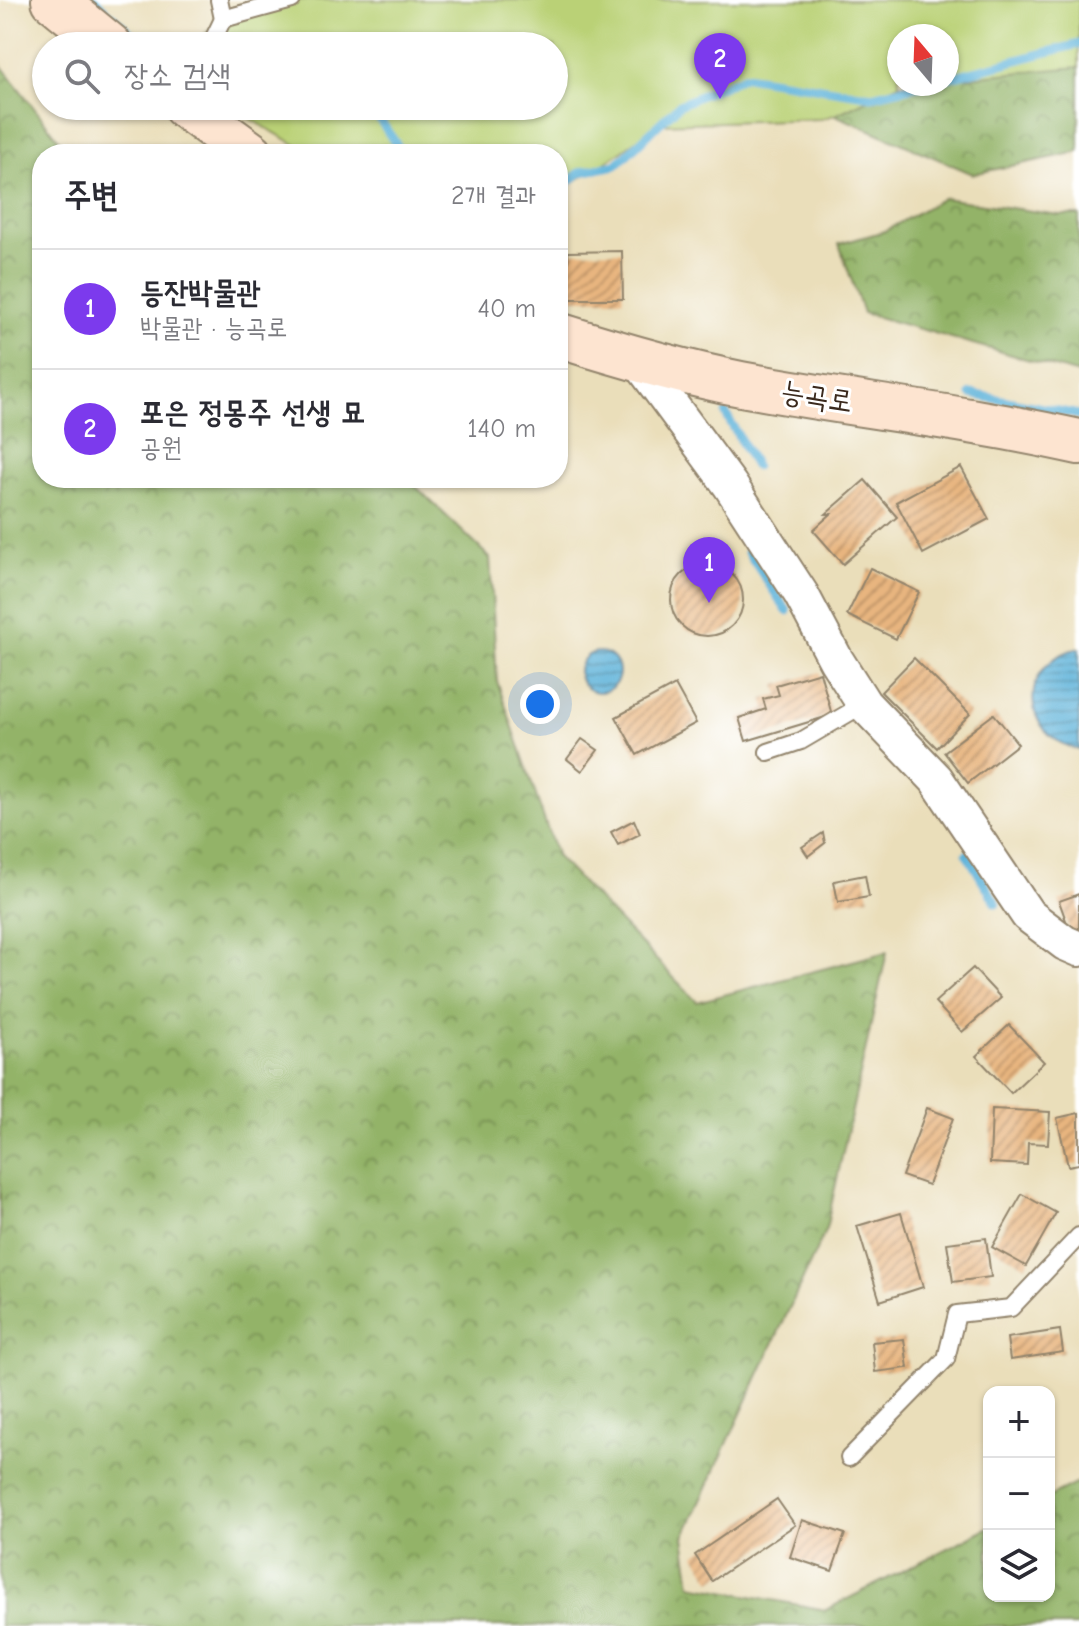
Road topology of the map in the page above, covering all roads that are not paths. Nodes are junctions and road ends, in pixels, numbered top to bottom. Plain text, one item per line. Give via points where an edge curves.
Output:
1 (54, 0) edge
2 (219, 0) edge
3 (292, 0) edge
4 (223, 19) junction
5 (93, 32) edge
6 (217, 32) edge
7 (204, 120) edge
8 (237, 144) edge
9 (568, 338) edge
10 (638, 360) junction
11 (1079, 442) edge
12 (864, 704) junction
13 (768, 752) dead end
14 (1079, 949) edge
15 (1079, 1236) edge
16 (849, 1458) dead end

1 - 5 street
2 - 4 lane
3 - 4 lane
4 - 6 lane
7 - 8 street
9 - 10 street, 능곡로
10 - 11 street, 능곡로 via 740,384
10 - 12 street via 746,509
12 - 13 lane via 801,741
12 - 14 street via 936,779 1028,915
15 - 16 lane via 1011,1308 957,1314 946,1359

